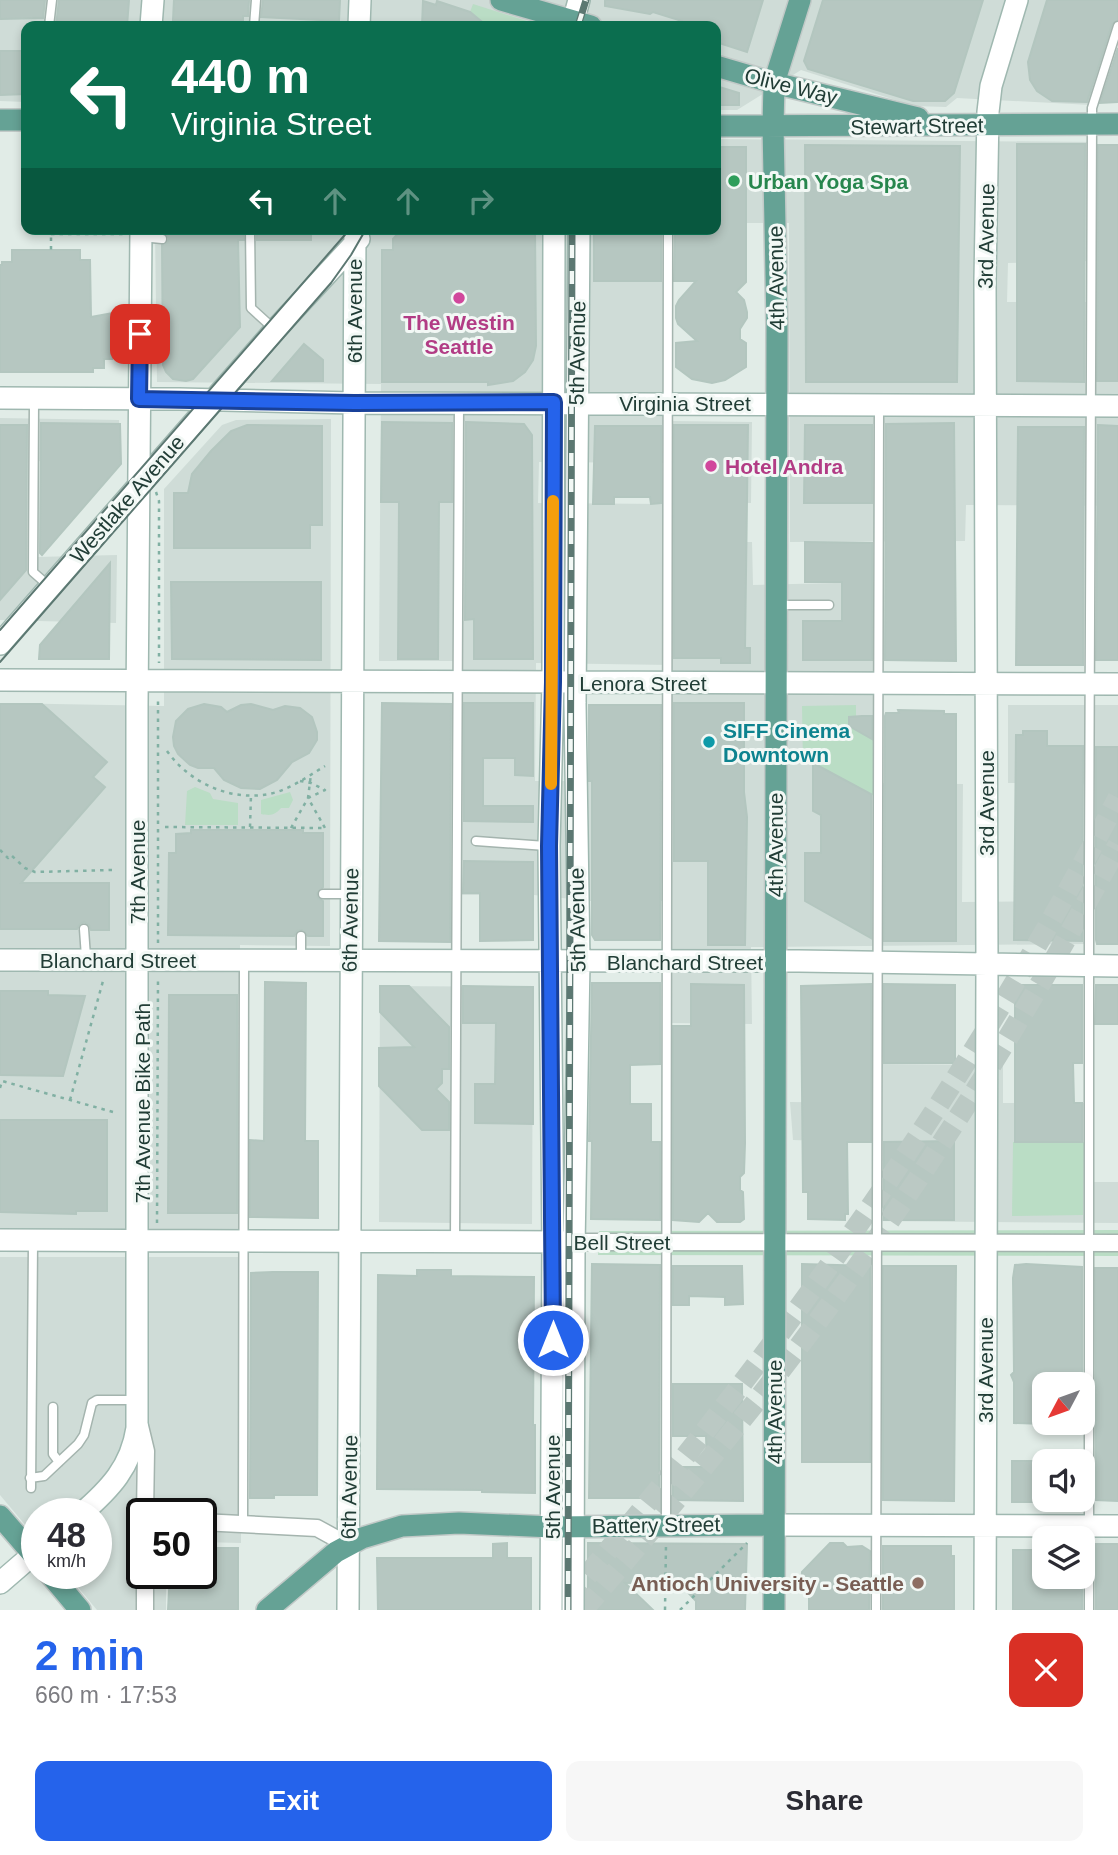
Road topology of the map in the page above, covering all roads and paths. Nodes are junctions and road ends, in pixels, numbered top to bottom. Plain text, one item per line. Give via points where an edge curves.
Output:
1 (52, 0) edge
2 (153, 0) edge
3 (256, 0) edge
4 (360, 0) edge
5 (502, 0) edge
6 (800, 0) edge
7 (1017, 0) edge
8 (579, 18) edge
9 (50, 21) edge
10 (151, 21) edge
11 (254, 21) edge
12 (359, 21) edge
13 (1118, 26) edge
14 (721, 67) edge
15 (774, 83) junction
16 (0, 120) edge
17 (21, 120) edge
18 (947, 124) junction
19 (988, 124) junction
20 (1085, 124) junction
21 (1118, 124) edge
22 (721, 125) edge
23 (773, 126) junction
24 (51, 235) edge
25 (135, 235) edge
26 (140, 235) edge
27 (250, 235) edge
28 (358, 235) edge
29 (359, 235) edge
30 (554, 235) edge
31 (579, 235) edge
32 (668, 235) edge
33 (162, 239) dead end
34 (51, 250) dead end
35 (275, 330) junction
36 (0, 398) edge
37 (34, 398) junction
38 (139, 399) junction
39 (214, 400) junction
40 (554, 402) junction
41 (354, 403) junction
42 (459, 403) junction
43 (576, 403) junction
44 (667, 403) junction
45 (776, 404) junction
46 (879, 404) junction
47 (985, 405) junction
48 (1091, 405) junction
49 (1118, 406) edge
50 (146, 488) junction
51 (50, 587) junction
52 (776, 604) junction
53 (829, 605) dead end
54 (0, 644) edge
55 (159, 673) dead end
56 (0, 680) edge
57 (137, 681) junction
58 (353, 682) junction
59 (458, 682) junction
60 (553, 682) junction
61 (575, 682) junction
62 (667, 683) junction
63 (776, 683) junction
64 (880, 683) junction
65 (985, 684) junction
66 (1091, 684) junction
67 (1118, 684) edge
68 (158, 699) dead end
69 (167, 751) dead end
70 (325, 766) dead end
71 (311, 774) junction
72 (299, 781) junction
73 (312, 783) junction
74 (251, 795) junction
75 (308, 798) junction
76 (165, 827) dead end
77 (250, 827) junction
78 (291, 828) junction
79 (477, 841) dead end
80 (549, 846) junction
81 (0, 850) edge
82 (112, 870) dead end
83 (323, 894) dead end
84 (350, 894) junction
85 (84, 929) dead end
86 (301, 936) dead end
87 (158, 949) dead end
88 (0, 960) edge
89 (86, 960) junction
90 (244, 960) junction
91 (301, 960) junction
92 (349, 960) junction
93 (136, 961) junction
94 (455, 961) junction
95 (667, 961) junction
96 (550, 962) junction
97 (579, 962) junction
98 (774, 962) junction
99 (879, 963) junction
100 (988, 963) junction
101 (1088, 964) junction
102 (1118, 965) edge
103 (158, 973) dead end
104 (103, 981) dead end
105 (0, 1088) edge
106 (70, 1100) junction
107 (113, 1112) dead end
108 (157, 1224) dead end
109 (244, 1239) junction
110 (0, 1240) edge
111 (33, 1240) junction
112 (135, 1240) junction
113 (351, 1241) junction
114 (455, 1241) junction
115 (564, 1242) junction
116 (666, 1242) junction
117 (774, 1242) junction
118 (878, 1242) junction
119 (985, 1243) junction
120 (1089, 1243) junction
121 (1118, 1243) edge
122 (53, 1407) dead end
123 (137, 1407) junction
124 (59, 1462) junction
125 (99, 1498) edge
126 (145, 1498) edge
127 (0, 1516) edge
128 (217, 1523) edge
129 (243, 1524) junction
130 (774, 1525) junction
131 (985, 1525) junction
132 (562, 1526) junction
133 (1089, 1526) joint
134 (1095, 1526) edge
135 (1118, 1526) edge
136 (877, 1532) junction
137 (666, 1533) junction
138 (21, 1539) edge
139 (749, 1541) dead end
140 (348, 1545) junction
141 (21, 1567) edge
142 (0, 1583) edge
143 (62, 1589) edge
144 (145, 1589) edge
145 (1089, 1589) edge
146 (80, 1610) edge
147 (145, 1610) edge
148 (267, 1610) edge
149 (348, 1610) edge
150 (551, 1610) edge
151 (573, 1610) edge
152 (665, 1610) edge
153 (680, 1610) edge
154 (774, 1610) edge
155 (876, 1610) edge
156 (985, 1610) edge
157 (1089, 1610) edge

1 - 9 lane
2 - 10 main road
3 - 11 lane
4 - 12 main road
5 - 8 main road
6 - 15 main road, 4th Avenue
7 - 19 main road, 3rd Avenue via 991,86
13 - 20 lane
14 - 15 main road, Olive Way
15 - 18 main road, Olive Way
15 - 23 main road, 4th Avenue
16 - 17 main road
18 - 19 main road, Stewart Street
18 - 23 main road, Stewart Street
19 - 20 main road, Stewart Street
19 - 47 main road, 3rd Avenue
20 - 21 main road, Stewart Street
20 - 48 lane
22 - 23 main road, Stewart Street
23 - 45 main road, 4th Avenue
24 - 34 path
25 - 38 main road, 7th Avenue
26 - 33 lane
27 - 35 lane via 251,309
28 - 35 main road, Westlake Avenue
29 - 41 main road, 6th Avenue
30 - 40 main road, 5th Avenue
31 - 43 main road, 5th Avenue
32 - 44 lane
35 - 39 main road, Westlake Avenue
36 - 37 main road, Virginia Street
37 - 38 main road, Virginia Street
37 - 51 lane via 33,572
38 - 39 main road, Virginia Street
38 - 50 main road, 7th Avenue
39 - 41 main road, Virginia Street
39 - 50 main road, Westlake Avenue
40 - 42 main road, Virginia Street
40 - 43 main road, Virginia Street
40 - 60 main road, 5th Avenue
41 - 42 main road, Virginia Street
41 - 58 main road, 6th Avenue
42 - 59 lane
43 - 44 main road, Virginia Street
43 - 61 main road, 5th Avenue
44 - 45 main road, Virginia Street
44 - 62 lane
45 - 46 main road, Virginia Street
45 - 52 main road, 4th Avenue
46 - 47 main road, Virginia Street
46 - 64 lane
47 - 48 main road, Virginia Street
47 - 65 main road, 3rd Avenue
48 - 49 main road, Virginia Street
48 - 66 lane
50 - 51 main road, Westlake Avenue
50 - 55 path via 159,495
50 - 57 main road, 7th Avenue
51 - 54 main road, Westlake Avenue
52 - 53 lane
52 - 63 main road, 4th Avenue
56 - 57 main road, Lenora Street
57 - 58 main road, Lenora Street
57 - 93 main road, 7th Avenue
58 - 59 main road, Lenora Street
58 - 84 main road, 6th Avenue
59 - 60 main road, Lenora Street
59 - 94 lane
60 - 61 main road, Lenora Street
60 - 80 main road, 5th Avenue
61 - 62 main road, Lenora Street
61 - 97 main road, 5th Avenue
62 - 63 main road, Lenora Street
62 - 95 lane
63 - 64 main road, Lenora Street
63 - 98 main road, 4th Avenue
64 - 65 main road, Lenora Street
64 - 99 lane
65 - 66 main road, Lenora Street
65 - 100 main road, 3rd Avenue
66 - 67 main road, Lenora Street
66 - 101 lane
68 - 87 path
69 - 74 path via 192,778 227,792
70 - 71 path
71 - 72 path
71 - 73 path
72 - 73 path
72 - 74 path via 276,792
73 - 75 path
73 - 75 path via 325,790
74 - 77 path
75 - 78 path
75 - 78 path via 325,828
76 - 77 path
77 - 78 path
79 - 80 lane
80 - 96 main road, 5th Avenue
81 - 82 path via 35,872
83 - 84 lane
84 - 92 main road, 6th Avenue
85 - 89 lane
86 - 91 lane
88 - 89 main road, Blanchard Street
89 - 93 main road, Blanchard Street
90 - 91 main road, Blanchard Street
90 - 93 main road, Blanchard Street
90 - 109 lane
91 - 92 main road, Blanchard Street
92 - 94 main road, Blanchard Street
92 - 113 main road, 6th Avenue
93 - 112 main road, 7th Avenue
94 - 96 main road, Blanchard Street
94 - 114 lane
95 - 97 main road, Blanchard Street
95 - 98 main road, Blanchard Street
95 - 116 lane
96 - 97 main road, Blanchard Street
96 - 115 main road, 5th Avenue
97 - 115 main road, 5th Avenue
98 - 99 main road, Blanchard Street
98 - 117 main road, 4th Avenue
99 - 100 main road, Blanchard Street
99 - 118 lane
100 - 101 main road, Blanchard Street
100 - 119 main road, 3rd Avenue
101 - 102 main road, Blanchard Street
101 - 120 lane
103 - 108 path, 7th Avenue Bike Path
104 - 106 path
105 - 106 path via 2,1081
106 - 107 path
109 - 112 main road, Bell Street
109 - 113 main road, Bell Street
109 - 129 lane
110 - 111 main road, Bell Street
111 - 112 main road, Bell Street
111 - 124 lane via 30,1483
112 - 123 main road, 7th Avenue
113 - 114 main road, Bell Street
113 - 140 main road, 6th Avenue
114 - 115 main road, Bell Street
115 - 116 street, Bell Street
115 - 132 main road, 5th Avenue
116 - 117 street, Bell Street
116 - 137 lane
117 - 118 street, Bell Street
117 - 130 main road, 4th Avenue
118 - 119 street, Bell Street
118 - 136 lane
119 - 120 street, Bell Street
119 - 131 main road, 3rd Avenue
120 - 121 street, Bell Street
120 - 133 lane
122 - 124 lane via 53,1454
123 - 124 lane via 92,1403 84,1435
123 - 125 main road via 135,1441 125,1467
123 - 126 street, 7th Avenue via 146,1451
127 - 138 main road
128 - 129 street
129 - 140 street via 317,1528
130 - 136 main road, Battery Street
130 - 137 main road, Battery Street
130 - 154 main road, 4th Avenue
131 - 133 main road, Battery Street
131 - 136 main road, Battery Street
131 - 156 main road, 3rd Avenue
132 - 137 main road, Battery Street
132 - 140 main road, Battery Street via 414,1524 377,1532
132 - 150 main road, 5th Avenue
132 - 151 main road, 5th Avenue
134 - 135 main road, Battery Street
136 - 155 lane
137 - 152 path
139 - 153 path
140 - 148 main road, Battery Street
140 - 149 main road, 6th Avenue
141 - 142 main road
143 - 146 main road
144 - 147 street
145 - 157 lane

